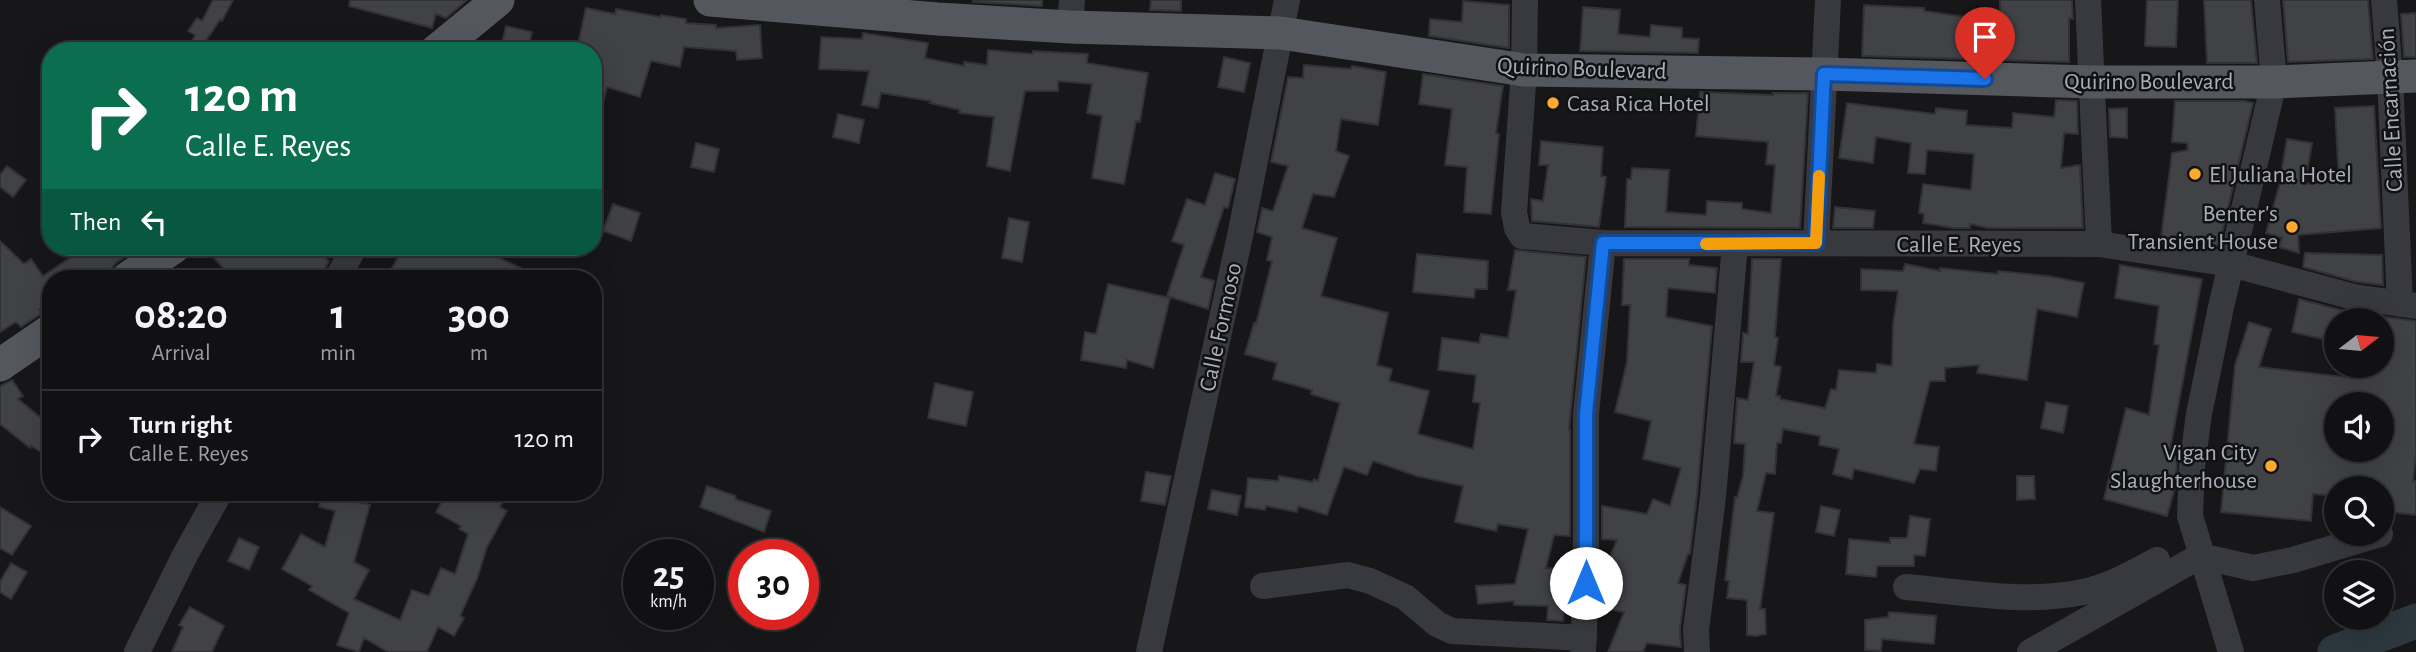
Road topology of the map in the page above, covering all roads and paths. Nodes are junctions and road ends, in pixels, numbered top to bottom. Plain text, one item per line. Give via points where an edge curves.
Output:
1 (498, 0) edge
2 (710, 0) edge
3 (1287, 0) edge
4 (1525, 0) edge
5 (1828, 0) edge
6 (2088, 0) edge
7 (2267, 0) edge
8 (2384, 0) edge
9 (1071, 13) edge
10 (1281, 33) junction
11 (447, 42) edge
12 (1524, 70) junction
13 (1824, 74) junction
14 (2403, 76) edge
15 (2092, 82) junction
16 (2274, 82) junction
17 (1603, 243) junction
18 (1816, 243) junction
19 (1735, 244) junction
20 (2099, 244) junction
21 (161, 256) edge
22 (2231, 264) junction
23 (140, 270) edge
24 (2408, 305) edge
25 (42, 336) edge
26 (0, 365) edge
27 (215, 501) edge
28 (2340, 546) edge
29 (2201, 556) junction
30 (1263, 586) dead end
31 (1906, 587) dead end
32 (1584, 645) edge
33 (137, 652) edge
34 (1149, 652) edge
35 (1697, 652) edge
36 (2030, 652) edge
37 (2231, 652) edge

1 - 11 main road
2 - 9 main road, Quirino Boulevard via 938,19
3 - 10 street, Calle Formoso
4 - 12 street
5 - 13 street
6 - 15 street
7 - 16 street
8 - 14 street, Calle Encarnación
9 - 10 main road, Quirino Boulevard
10 - 12 main road, Quirino Boulevard
10 - 34 street, Calle Formoso
12 - 13 main road, Quirino Boulevard
12 - 17 street, Calle E. Reyes via 1514,212 1517,228 1522,236
13 - 15 main road, Quirino Boulevard
13 - 18 street
14 - 16 main road, Quirino Boulevard
14 - 24 street, Calle Encarnación
15 - 16 main road, Quirino Boulevard
15 - 20 street
16 - 22 street
17 - 19 street, Calle E. Reyes
17 - 32 street via 1586,414
18 - 19 street, Calle E. Reyes
18 - 20 street, Calle E. Reyes
19 - 35 street
20 - 22 street, Calle E. Reyes
21 - 23 main road
22 - 24 street, Calle E. Reyes via 2354,297
22 - 29 street via 2192,466 2190,516
25 - 26 main road
27 - 33 street
28 - 29 street via 2253,568
29 - 31 street via 2054,597
29 - 36 street
29 - 37 street
30 - 32 street via 1348,575 1405,597 1452,631

